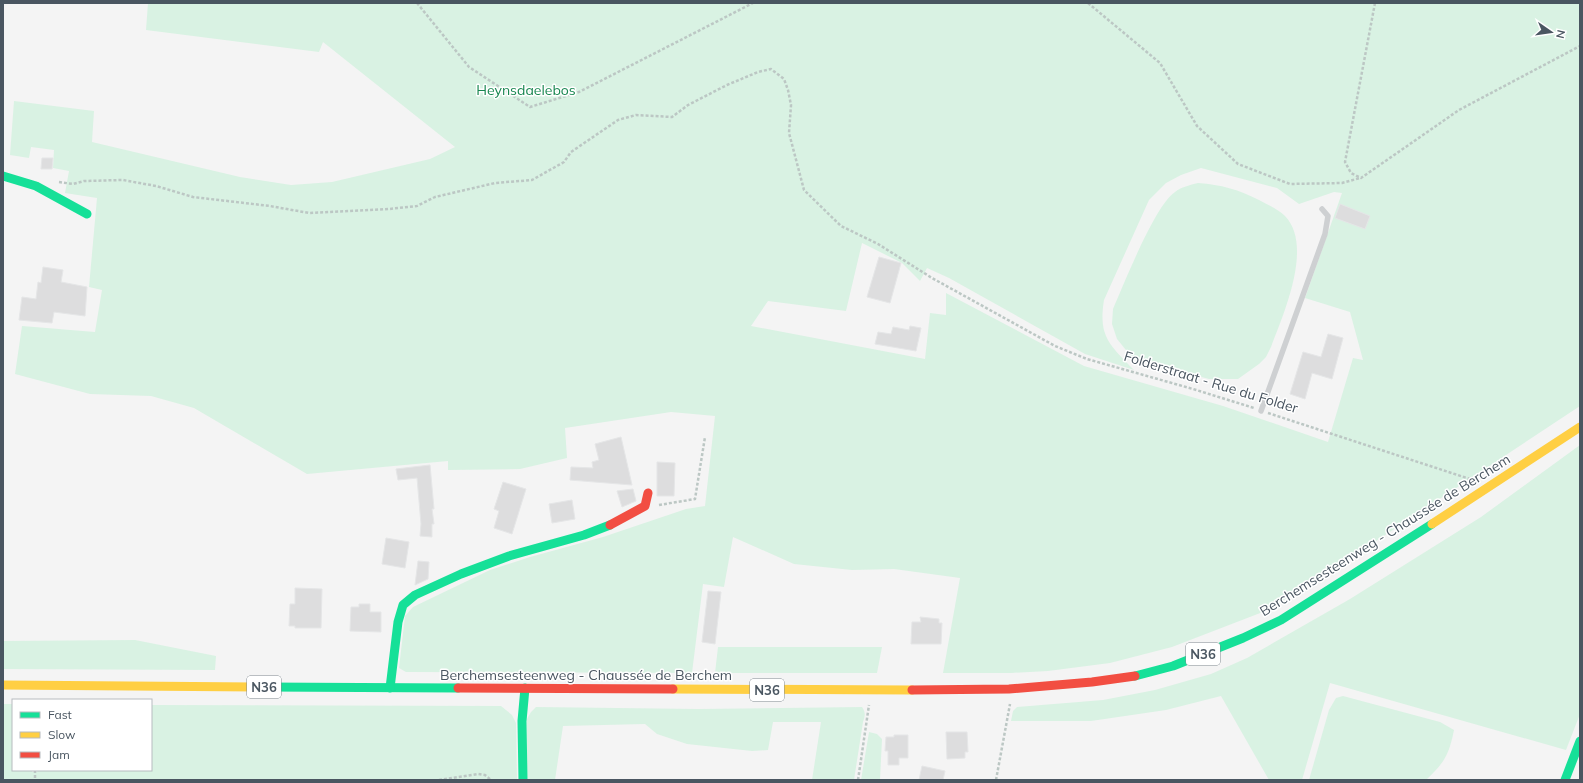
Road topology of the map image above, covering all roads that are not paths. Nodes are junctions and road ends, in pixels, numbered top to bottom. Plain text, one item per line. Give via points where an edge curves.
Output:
1 (3, 176) edge
2 (1322, 209) dead end
3 (87, 214) dead end
4 (1261, 411) road end
5 (1580, 427) edge
6 (648, 493) dead end
7 (3, 685) edge
8 (390, 688) junction
9 (525, 688) junction
10 (1580, 741) edge
11 (523, 780) edge
12 (1565, 780) edge

1 - 3 main road via 18,179 68,202
2 - 4 lane via 1328,216 1325,234
5 - 9 main road, Berchemsesteenweg - Chaussée de Berchem / N36 via 1282,620 1173,666 1092,682 1009,689
6 - 8 main road via 645,506 614,523 584,535 509,556 415,595 403,605 398,622
7 - 8 main road, Berchemsesteenweg - Chaussée de Berchem / N36
8 - 9 main road, Berchemsesteenweg - Chaussée de Berchem / N36
9 - 11 main road via 522,721
10 - 12 main road

